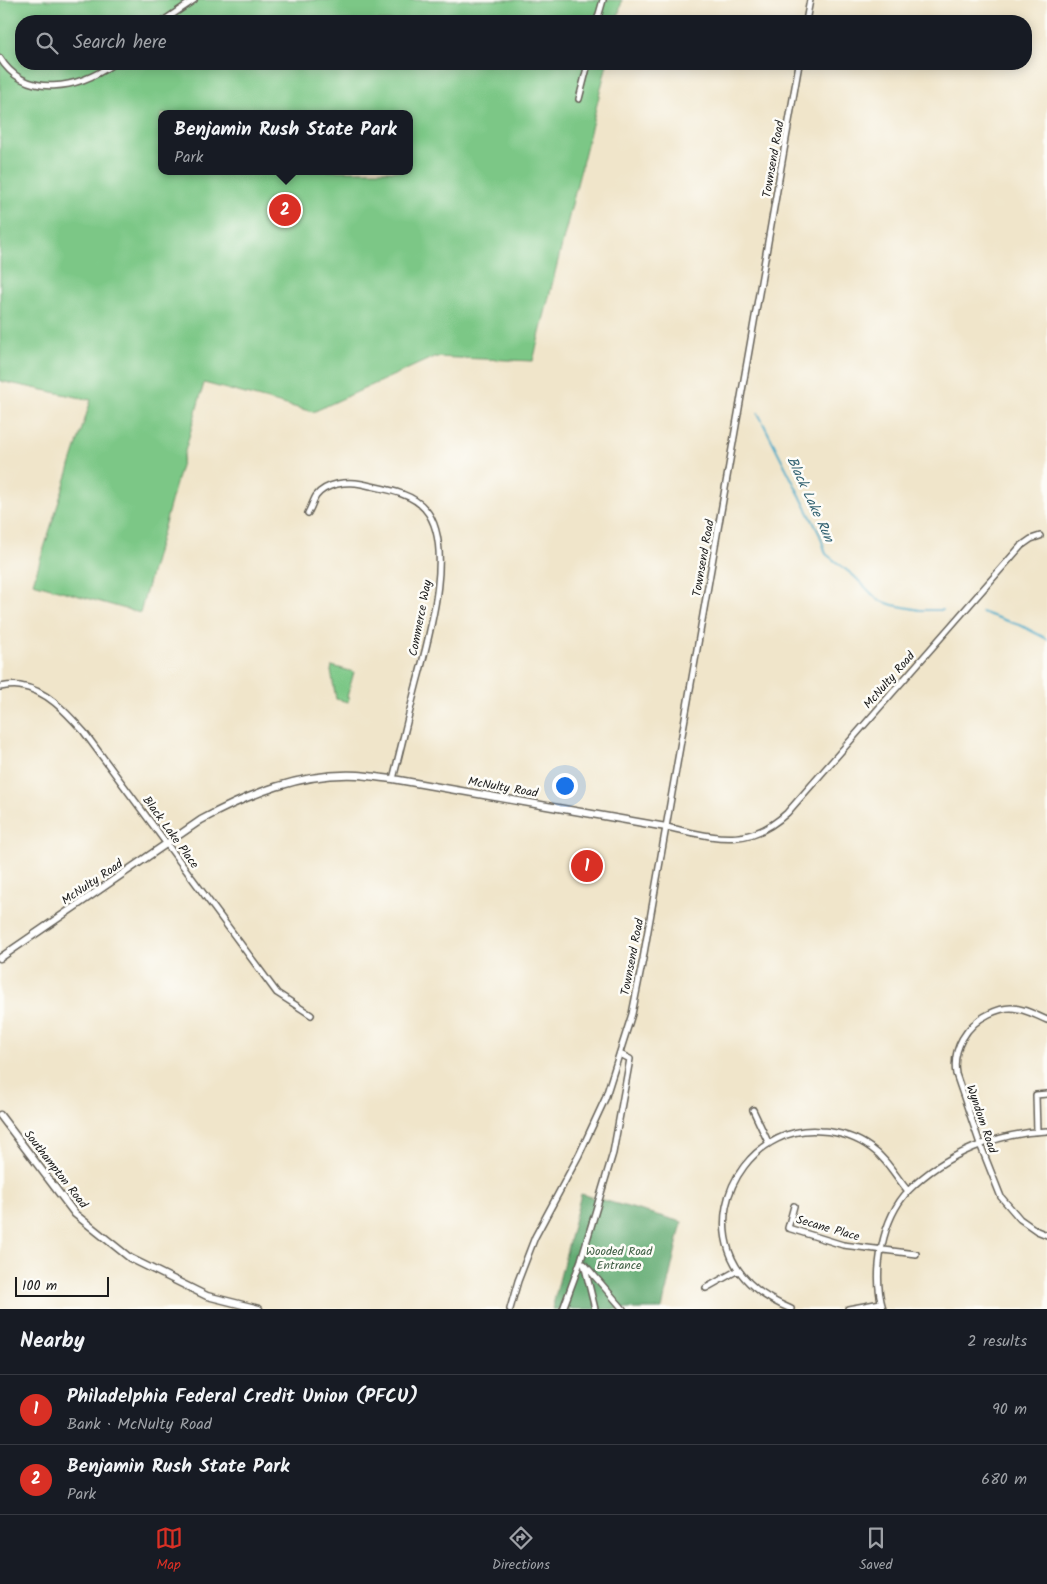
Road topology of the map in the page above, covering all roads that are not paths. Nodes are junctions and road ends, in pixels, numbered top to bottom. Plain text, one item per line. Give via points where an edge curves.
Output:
1 (194, 0) edge
2 (603, 0) edge
3 (810, 0) edge
4 (172, 15) edge
5 (599, 15) edge
6 (807, 15) edge
7 (0, 58) edge
8 (104, 70) edge
9 (586, 70) edge
10 (798, 70) edge
11 (579, 99) dead end
12 (308, 513) dead end
13 (1040, 536) dead end
14 (0, 687) edge
15 (393, 779) junction
16 (666, 827) junction
17 (167, 845) junction
18 (0, 958) edge
19 (311, 1015) dead end
20 (1047, 1020) edge
21 (620, 1054) junction
22 (1047, 1094) edge
23 (753, 1110) dead end
24 (0, 1115) edge
25 (1047, 1131) edge
26 (1037, 1132) junction
27 (768, 1142) junction
28 (980, 1144) junction
29 (908, 1191) junction
30 (794, 1206) dead end
31 (1047, 1235) edge
32 (880, 1251) junction
33 (916, 1254) dead end
34 (581, 1260) junction
35 (585, 1265) junction
36 (738, 1270) junction
37 (706, 1288) dead end
38 (882, 1306) edge
39 (258, 1309) edge
40 (510, 1309) edge
41 (563, 1309) edge
42 (595, 1309) edge
43 (623, 1309) edge
44 (791, 1309) edge
45 (848, 1309) edge

1 - 4 street
2 - 5 street
3 - 6 street
7 - 8 street via 6,68 28,82 48,86 74,83
9 - 11 street
10 - 16 street, Townsend Road
12 - 15 street, Commerce Way via 324,489 339,483 360,484 412,497 433,521 438,541 439,575 432,621
13 - 16 street, McNulty Road via 1021,546 774,825 753,835 721,839
14 - 17 street, Black Lake Place via 18,685 27,688 42,694 64,710 84,732
15 - 16 street, McNulty Road
15 - 17 street, McNulty Road via 357,775 285,783 232,803 200,820
16 - 21 street, Townsend Road via 635,996
17 - 18 street, McNulty Road
17 - 19 street, Black Lake Place via 277,993
20 - 28 street, Wyndom Road via 1024,1010 1002,1009 980,1019 964,1033 954,1064
21 - 34 street via 630,1059 615,1143
21 - 40 street, Townsend Road via 579,1155 523,1265
22 - 26 street via 1036,1095
23 - 27 street
24 - 39 street, Southampton Road via 75,1214 130,1258 207,1296
25 - 26 street
26 - 28 street
27 - 29 street via 783,1135 811,1130 854,1138 887,1162
27 - 36 street via 741,1169 726,1211 729,1251
28 - 29 street via 944,1162
28 - 31 street, Wyndom Road via 1001,1197 1020,1219
29 - 32 street via 895,1212
30 - 32 street, Secane Place via 788,1228 843,1246
32 - 33 street, Secane Place
32 - 38 street via 878,1281
34 - 35 street
34 - 41 street
35 - 42 street
35 - 43 street
36 - 37 street
36 - 44 street via 754,1289 772,1302
38 - 45 street

